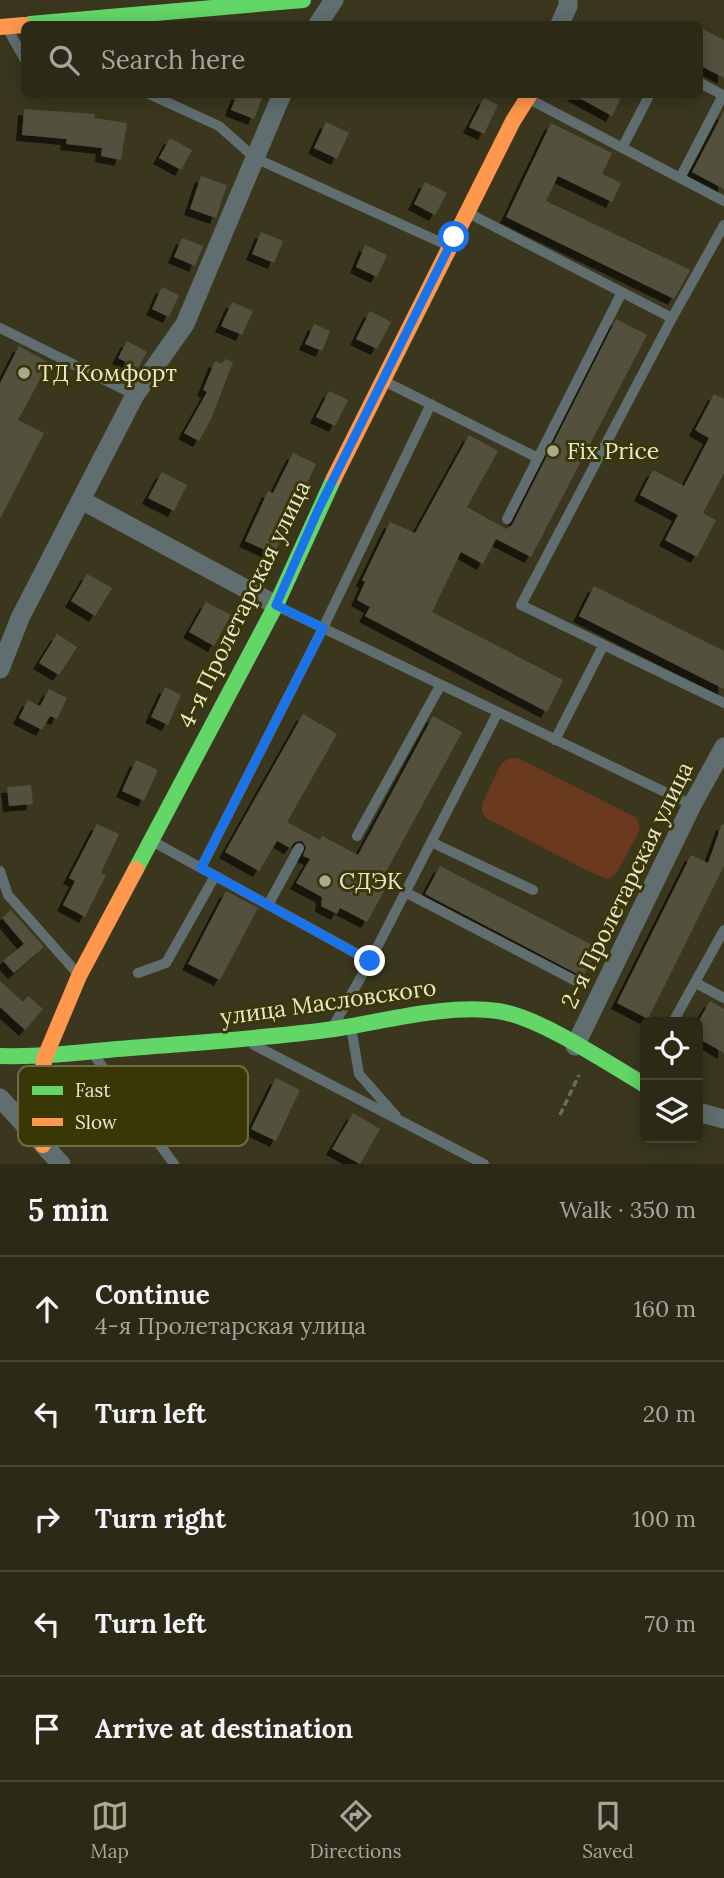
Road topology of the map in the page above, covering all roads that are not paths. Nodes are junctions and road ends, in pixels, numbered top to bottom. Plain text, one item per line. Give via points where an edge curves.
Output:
1 (303, 0) edge
2 (334, 0) edge
3 (568, 0) edge
4 (53, 21) edge
5 (320, 21) edge
6 (561, 21) edge
7 (21, 25) edge
8 (3, 27) edge
9 (21, 54) edge
10 (703, 85) edge
11 (158, 98) edge
12 (280, 98) edge
13 (528, 98) edge
14 (531, 98) edge
15 (647, 98) edge
16 (622, 148) junction
17 (256, 158) junction
18 (680, 178) junction
19 (724, 201) edge
20 (467, 212) junction
21 (724, 225) edge
22 (450, 246) junction
23 (622, 292) junction
24 (671, 318) junction
25 (0, 328) edge
26 (383, 380) junction
27 (135, 396) junction
28 (431, 404) junction
29 (538, 458) junction
30 (81, 500) junction
31 (507, 519) dead end
32 (276, 605) junction
33 (323, 628) junction
34 (603, 646) junction
35 (0, 670) edge
36 (440, 686) junction
37 (724, 704) edge
38 (498, 712) junction
39 (555, 740) junction
40 (724, 747) edge
41 (692, 805) junction
42 (357, 836) dead end
43 (151, 840) junction
44 (431, 842) junction
45 (299, 848) dead end
46 (201, 868) junction
47 (0, 871) edge
48 (215, 876) junction
49 (533, 890) dead end
50 (405, 892) junction
51 (268, 905) junction
52 (724, 930) edge
53 (370, 961) junction
54 (138, 973) dead end
55 (79, 976) junction
56 (574, 980) dead end
57 (696, 983) junction
58 (724, 998) edge
59 (676, 1017) edge
60 (351, 1026) junction
61 (332, 1029) junction
62 (242, 1039) junction
63 (575, 1046) junction
64 (92, 1052) junction
65 (0, 1056) edge
66 (45, 1057) junction
67 (43, 1066) edge
68 (102, 1066) edge
69 (640, 1078) edge
70 (0, 1098) edge
71 (703, 1113) edge
72 (18, 1118) edge
73 (724, 1119) edge
74 (401, 1121) junction
75 (44, 1146) edge
76 (161, 1146) edge
77 (61, 1164) edge
78 (174, 1164) edge
79 (484, 1164) edge

1 - 4 street
2 - 5 street
3 - 6 street
7 - 8 street
8 - 9 lane
10 - 18 lane via 723,95
11 - 17 lane via 219,126
12 - 17 street
13 - 20 street, 4-я Пролетарская улица
14 - 16 lane
15 - 16 lane
16 - 18 lane
17 - 22 lane
17 - 27 street via 185,324
18 - 19 lane
20 - 22 street, 4-я Пролетарская улица
20 - 23 lane
21 - 24 lane
22 - 26 street, 4-я Пролетарская улица
23 - 24 lane
23 - 29 lane
24 - 34 lane via 521,605
25 - 27 lane
26 - 28 lane
26 - 32 street, 4-я Пролетарская улица
27 - 30 street
28 - 29 lane
28 - 33 lane
29 - 31 lane
30 - 32 street
30 - 35 street via 20,618
32 - 33 lane
32 - 43 street, 4-я Пролетарская улица
33 - 36 lane
33 - 46 lane
34 - 37 lane
34 - 39 lane
36 - 38 lane
36 - 42 lane
38 - 39 lane
38 - 44 lane
39 - 41 lane
40 - 41 street, 2-я Пролетарская улица
41 - 63 street, 2-я Пролетарская улица
43 - 46 lane
43 - 55 street, 4-я Пролетарская улица
44 - 49 lane
44 - 50 lane
45 - 51 lane
46 - 48 lane
47 - 55 lane via 8,895
48 - 51 lane
48 - 54 lane via 166,963
50 - 53 lane
50 - 56 lane
51 - 53 lane
52 - 57 lane
53 - 61 lane
55 - 66 street, 4-я Пролетарская улица
57 - 58 lane
57 - 59 lane
60 - 61 street, улица Масловского
60 - 63 street, улица Масловского via 461,1009 499,1011 538,1024
60 - 74 lane via 359,1074
61 - 62 street, улица Масловского
62 - 64 street, улица Масловского
62 - 74 lane
63 - 69 street, улица Масловского
64 - 66 street, улица Масловского
64 - 68 lane
65 - 66 street, улица Масловского
66 - 67 street, 4-я Пролетарская улица
70 - 72 street
71 - 73 street
74 - 79 lane
75 - 77 street
76 - 78 lane

